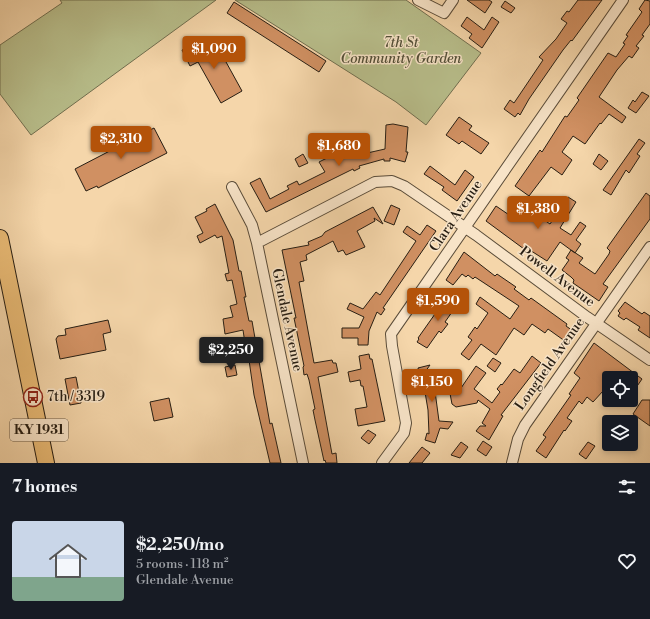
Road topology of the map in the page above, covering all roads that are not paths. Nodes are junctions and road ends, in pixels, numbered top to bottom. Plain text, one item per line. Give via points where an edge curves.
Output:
1 (418, 0) edge
2 (453, 0) edge
3 (623, 0) edge
4 (232, 187) dead end
5 (466, 228) junction
6 (0, 238) edge
7 (257, 243) junction
8 (650, 247) edge
9 (596, 323) junction
10 (650, 360) edge
11 (46, 463) edge
12 (303, 463) edge
13 (382, 463) edge
14 (512, 463) edge

1 - 2 street via 444,13
3 - 5 street, Clara Avenue
4 - 7 street, Glendale Avenue via 252,225
5 - 7 street, Powell Avenue via 404,186 383,180
5 - 9 street, Powell Avenue
5 - 13 street, Clara Avenue via 391,334 406,423 404,433
6 - 11 main road, KY 1931
7 - 12 street, Glendale Avenue
8 - 9 street, Longfield Avenue
9 - 10 street, Powell Avenue
9 - 14 street, Longfield Avenue via 525,425 518,439

